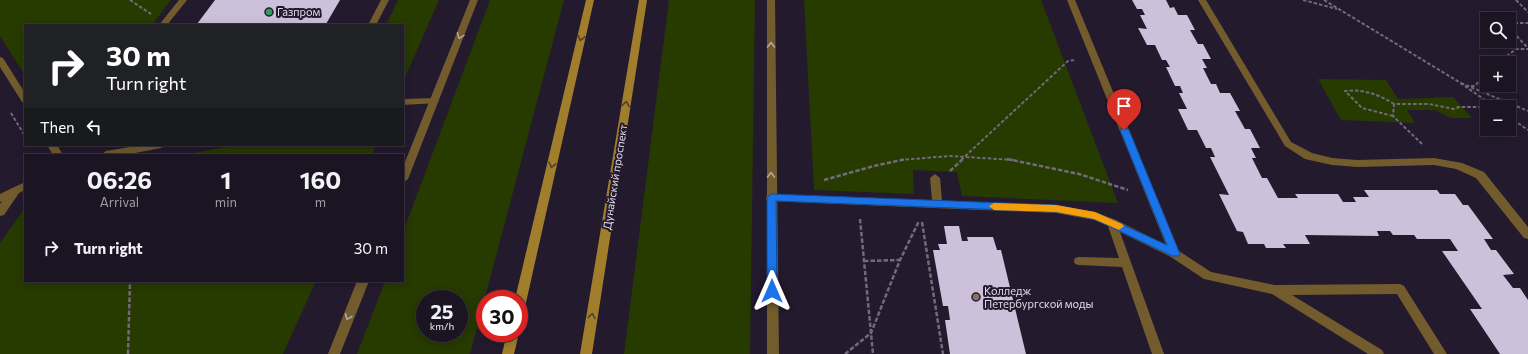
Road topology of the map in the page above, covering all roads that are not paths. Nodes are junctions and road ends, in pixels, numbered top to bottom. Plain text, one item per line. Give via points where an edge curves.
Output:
1 (182, 0) edge
2 (385, 0) edge
3 (474, 0) edge
4 (590, 0) edge
5 (643, 0) edge
6 (771, 0) edge
7 (1071, 0) edge
8 (1202, 0) edge
9 (164, 24) edge
10 (373, 24) edge
11 (0, 60) edge
12 (24, 98) edge
13 (434, 101) junction
14 (404, 102) edge
15 (156, 146) edge
16 (112, 154) edge
17 (404, 176) edge
18 (935, 178) road end
19 (20, 188) edge
20 (0, 198) edge
21 (771, 198) junction
22 (937, 204) junction
23 (0, 212) edge
24 (1112, 223) junction
25 (1528, 235) edge
26 (1175, 254) junction
27 (1079, 262) dead end
28 (1126, 263) junction
29 (363, 282) edge
30 (523, 290) edge
31 (1275, 290) junction
32 (511, 342) edge
33 (334, 354) edge
34 (508, 354) edge
35 (586, 354) edge
36 (772, 354) edge
37 (1158, 354) edge
38 (1378, 354) edge
39 (1441, 354) edge

1 - 9 street
2 - 10 street
3 -> 13 street
4 -> 30 main road
35 -> 5 main road, Дунайский проспект
21 -> 6 street
7 - 26 street
8 - 25 street via 1288,144 1298,152 1326,162 1442,162 1460,165 1480,175
11 - 12 street
13 - 14 street
13 - 17 street
15 - 16 street
18 - 22 street
19 - 20 street
19 - 23 street
21 - 22 street
21 - 36 street
22 - 24 street via 1056,209 1095,216
24 - 26 street
24 - 28 street
26 - 31 street via 1208,276
27 - 28 street
28 - 37 street
29 -> 33 street
31 - 38 street
31 - 39 street via 1400,289
32 - 34 main road

